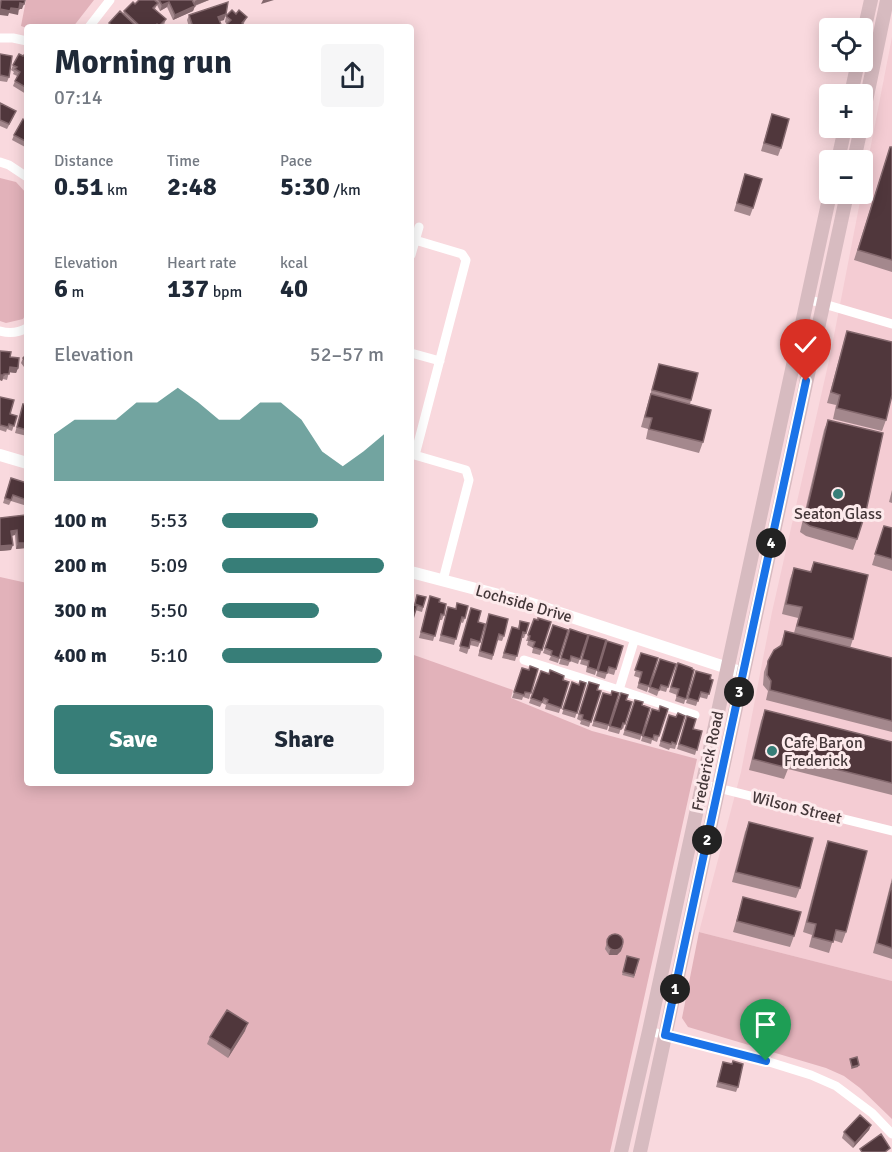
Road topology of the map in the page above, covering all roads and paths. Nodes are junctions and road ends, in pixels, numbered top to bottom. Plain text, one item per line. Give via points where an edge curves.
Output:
1 (110, 0) edge
2 (871, 0) edge
3 (887, 0) edge
4 (867, 18) edge
5 (91, 24) edge
6 (0, 38) edge
7 (24, 40) edge
8 (870, 84) edge
9 (0, 162) edge
10 (24, 175) edge
11 (829, 204) edge
12 (845, 204) edge
13 (418, 227) dead end
14 (415, 240) junction
15 (414, 244) edge
16 (807, 299) junction
17 (823, 303) junction
18 (892, 324) edge
19 (24, 329) edge
20 (0, 331) edge
21 (414, 354) edge
22 (440, 361) junction
23 (414, 452) edge
24 (0, 454) edge
25 (414, 455) edge
26 (24, 462) edge
27 (414, 573) edge
28 (443, 580) junction
29 (635, 638) junction
30 (525, 660) dead end
31 (727, 668) junction
32 (743, 673) junction
33 (619, 690) junction
34 (695, 715) dead end
35 (702, 784) junction
36 (718, 788) junction
37 (892, 831) edge
38 (649, 1030) junction
39 (665, 1035) junction
40 (892, 1134) edge
41 (621, 1152) edge
42 (640, 1152) edge

1 - 5 street
2 - 4 main road
3 - 8 main road
6 - 7 street
9 - 10 street
11 - 16 main road, Frederick Road
12 - 17 main road, Frederick Road
13 - 14 street
14 - 15 street
14 - 22 street via 462,254 466,260
16 - 17 street
16 - 31 main road, Frederick Road
17 - 18 street
17 - 32 main road, Frederick Road
19 - 20 street
21 - 22 street
22 - 23 street
24 - 26 street
25 - 28 street via 466,470 470,480
27 - 28 street, Lochside Drive
28 - 29 street, Lochside Drive
29 - 31 street, Lochside Drive
29 - 33 street
30 - 33 street
31 - 32 street, Lochside Drive
31 - 35 main road, Frederick Road
32 - 36 main road, Frederick Road
33 - 34 street
35 - 36 street, Wilson Street
35 - 38 main road, Frederick Road
36 - 37 street, Wilson Street
36 - 39 main road, Frederick Road
38 - 39 street
38 - 41 main road, Frederick Road
39 - 40 street via 811,1075 836,1086
39 - 42 main road, Frederick Road

